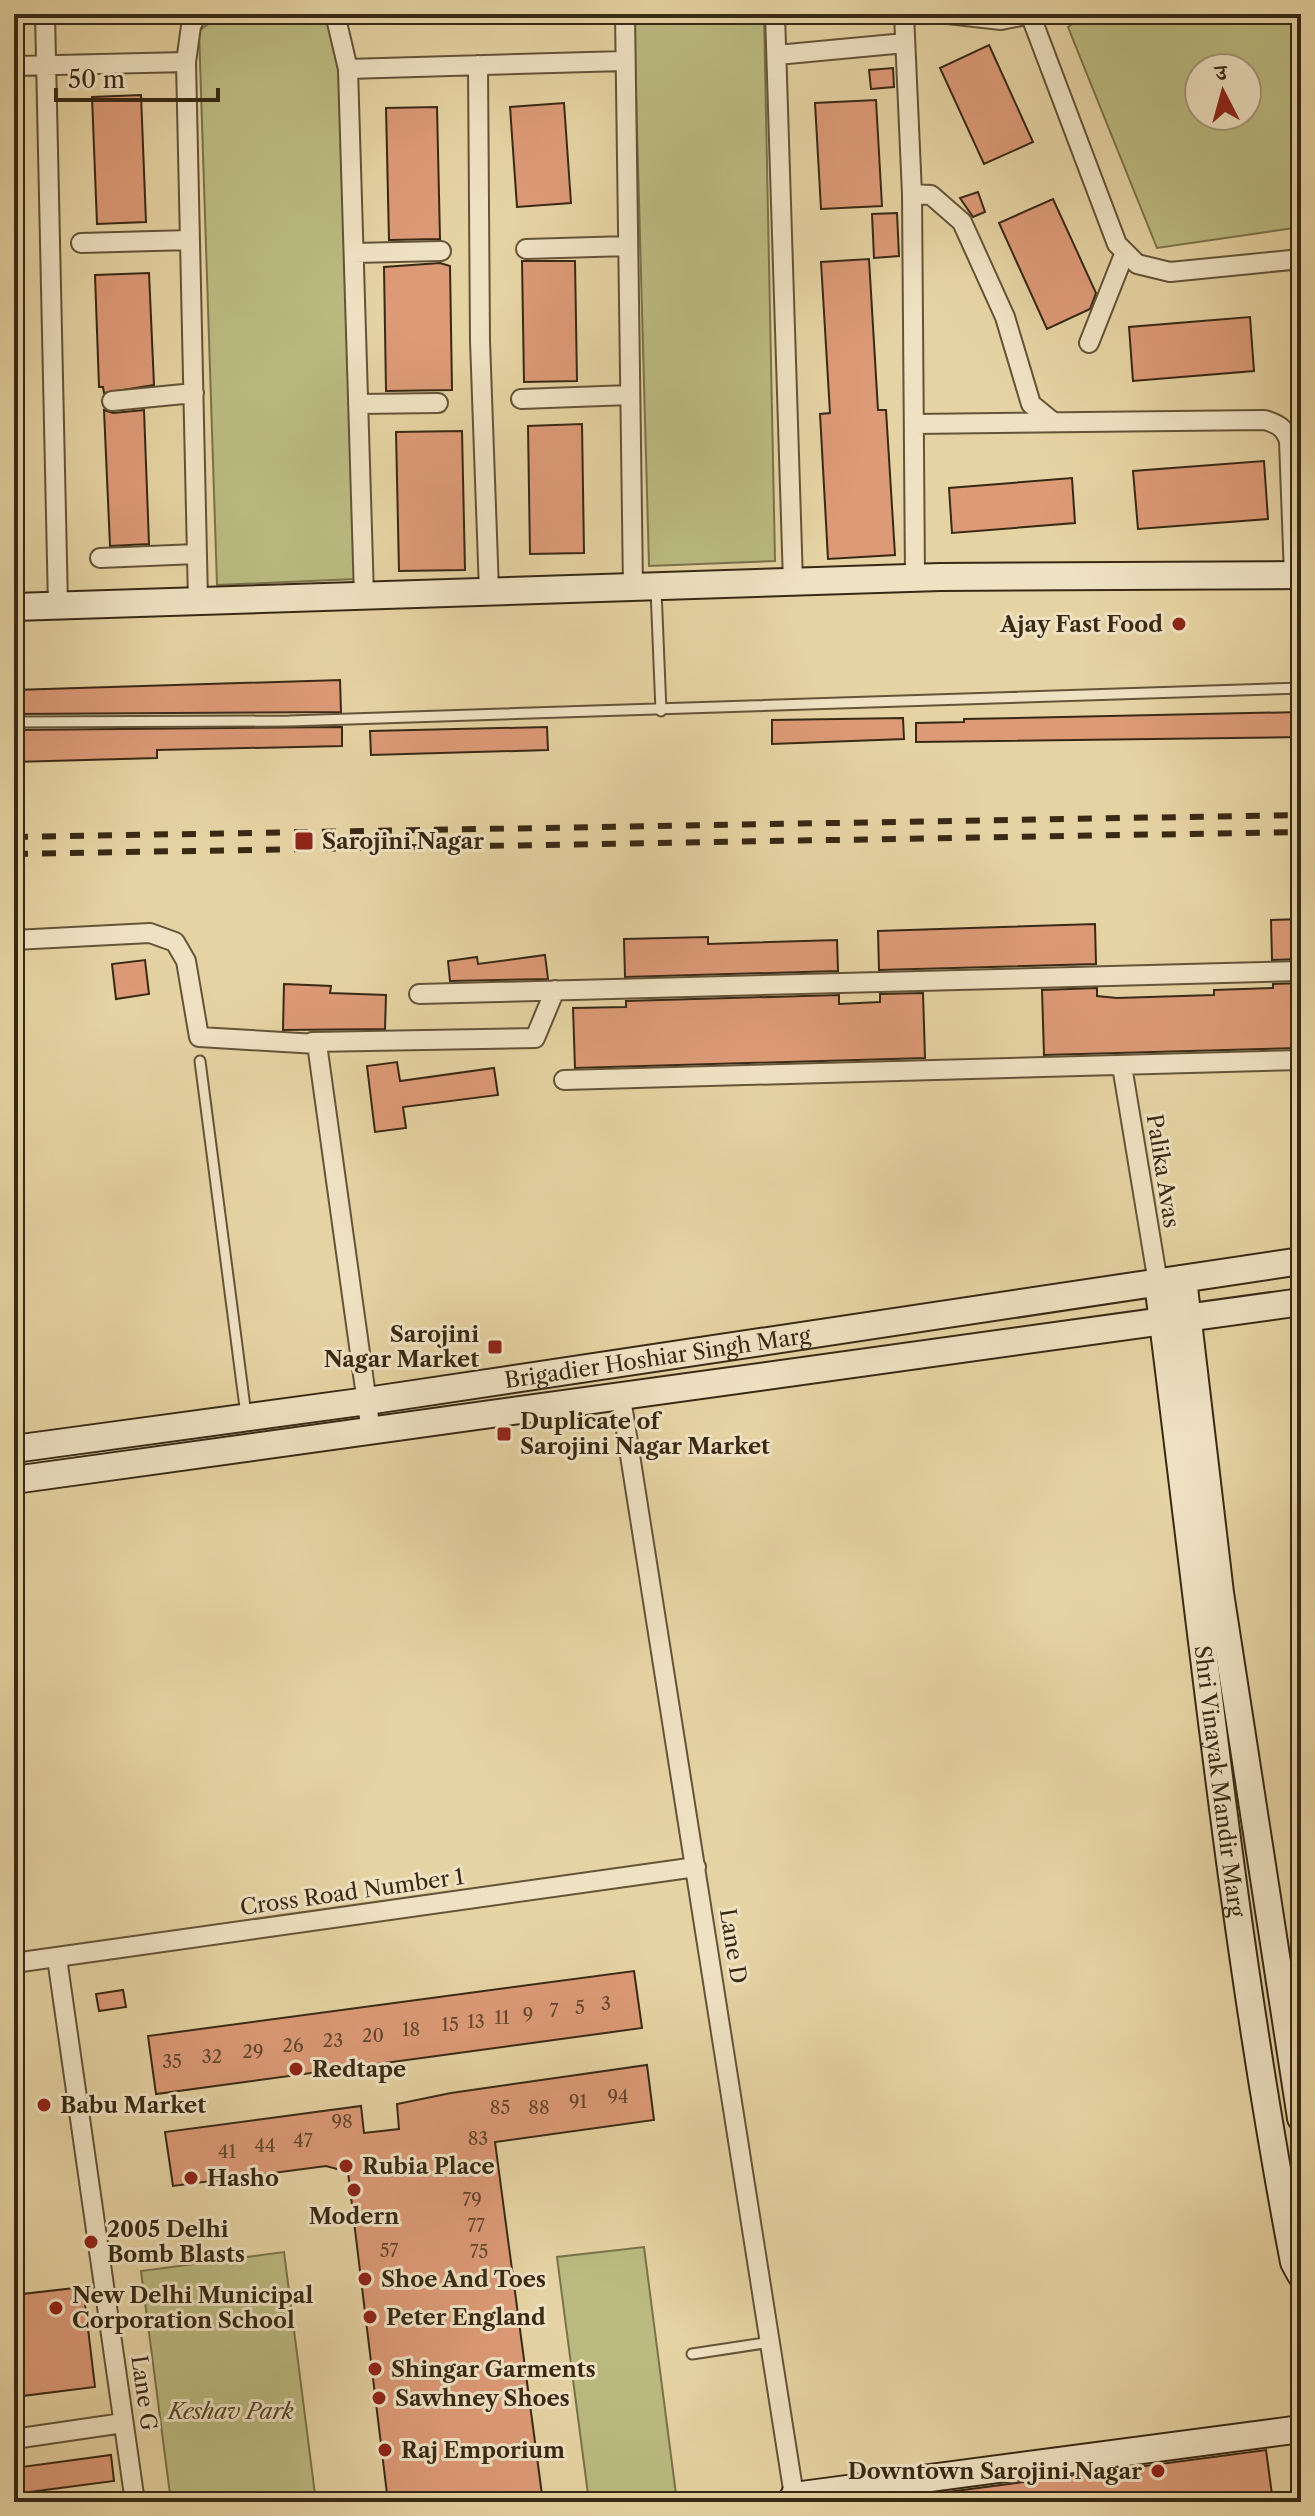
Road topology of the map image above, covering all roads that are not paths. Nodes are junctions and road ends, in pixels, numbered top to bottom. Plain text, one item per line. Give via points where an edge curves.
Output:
1 (45, 14) edge
2 (197, 14) edge
3 (335, 14) edge
4 (625, 14) edge
5 (775, 14) edge
6 (904, 14) edge
7 (948, 14) edge
8 (1030, 14) edge
9 (905, 43) junction
10 (777, 55) junction
11 (624, 61) junction
12 (186, 62) junction
13 (46, 65) junction
14 (478, 65) junction
15 (14, 66) edge
16 (348, 69) junction
17 (912, 194) junction
18 (190, 240) junction
19 (81, 243) dead end
20 (628, 246) junction
21 (526, 249) dead end
22 (441, 251) dead end
23 (1125, 252) junction
24 (354, 253) junction
25 (1301, 259) edge
26 (1089, 343) dead end
27 (194, 393) junction
28 (630, 395) junction
29 (521, 399) dead end
30 (112, 401) dead end
31 (438, 403) dead end
32 (358, 404) junction
33 (1053, 422) junction
34 (915, 424) junction
35 (197, 554) junction
36 (100, 558) dead end
37 (1297, 575) edge
38 (915, 578) junction
39 (793, 582) junction
40 (644, 587) junction
41 (489, 591) junction
42 (364, 596) junction
43 (198, 601) junction
44 (58, 606) junction
45 (14, 607) edge
46 (1301, 688) edge
47 (661, 711) junction
48 (14, 722) edge
49 (14, 940) edge
50 (1301, 971) edge
51 (555, 990) junction
52 (419, 994) dead end
53 (312, 1042) junction
54 (1301, 1060) edge
55 (200, 1061) dead end
56 (1122, 1066) junction
57 (564, 1080) dead end
58 (1301, 1261) edge
59 (1170, 1281) junction
60 (1301, 1302) edge
61 (1175, 1321) junction
62 (621, 1398) junction
63 (367, 1401) junction
64 (246, 1416) junction
65 (371, 1432) junction
66 (14, 1449) edge
67 (14, 1480) edge
68 (696, 1867) junction
69 (57, 1958) junction
70 (14, 1963) edge
71 (1301, 2118) edge
72 (1299, 2266) edge
73 (771, 2342) junction
74 (692, 2354) dead end
75 (123, 2423) junction
76 (1301, 2429) edge
77 (14, 2439) edge
78 (794, 2499) edge
79 (135, 2502) edge

1 - 13 street
2 - 12 street
3 - 16 street
4 - 11 street
5 - 10 street
6 - 9 street
7 - 8 street via 1001,20
8 - 23 street via 1117,244
9 - 10 street
9 - 17 street
10 - 39 street
11 - 14 street
11 - 20 street
12 - 13 street
12 - 18 street
13 - 15 street
13 - 44 street
14 - 16 street
14 - 41 street
16 - 24 street
17 - 33 street via 931,195 962,222 1005,317 1031,404
17 - 34 street
18 - 19 street
18 - 27 street
20 - 21 street
20 - 28 street
22 - 24 street
23 - 25 street via 1137,264 1170,272
23 - 26 street
24 - 32 street
27 - 30 street
27 - 35 street
28 - 29 street
28 - 40 street
31 - 32 street
32 - 42 street
33 - 34 street
33 - 37 street via 1277,424 1289,441
34 - 38 street
35 - 36 street
35 - 43 street
37 - 38 street
38 - 39 street
39 - 40 street
40 - 41 street
40 - 47 lane
41 - 42 street
42 - 43 street
43 - 44 street
44 - 45 street
46 - 47 lane
47 - 48 lane
49 - 53 street via 150,933 175,942 186,961 199,1037
50 - 51 street
51 - 52 street
51 - 53 street via 535,1038
53 - 63 street via 319,1049
54 - 56 street
55 - 64 lane
56 - 57 street
56 - 59 street, Palika Avas
58 - 59 street, Brigadier Hoshiar Singh Marg
59 - 61 street, Shri Vinayak Mandir Marg
59 - 63 street, Brigadier Hoshiar Singh Marg
60 - 61 street
61 - 62 street
61 - 71 street
61 - 72 street, Shri Vinayak Mandir Marg via 1243,1947
62 - 65 street
62 - 68 street, Lane D
63 - 64 street, Brigadier Hoshiar Singh Marg
63 - 65 street
64 - 66 street, Brigadier Hoshiar Singh Marg
65 - 67 street
68 - 69 street, Cross Road Number 1
68 - 73 street, Lane D
69 - 70 street, Cross Road Number 1
69 - 75 street, Lane G
73 - 74 lane
73 - 78 street, Lane D
75 - 77 street
75 - 79 street, Lane G
76 - 78 street

